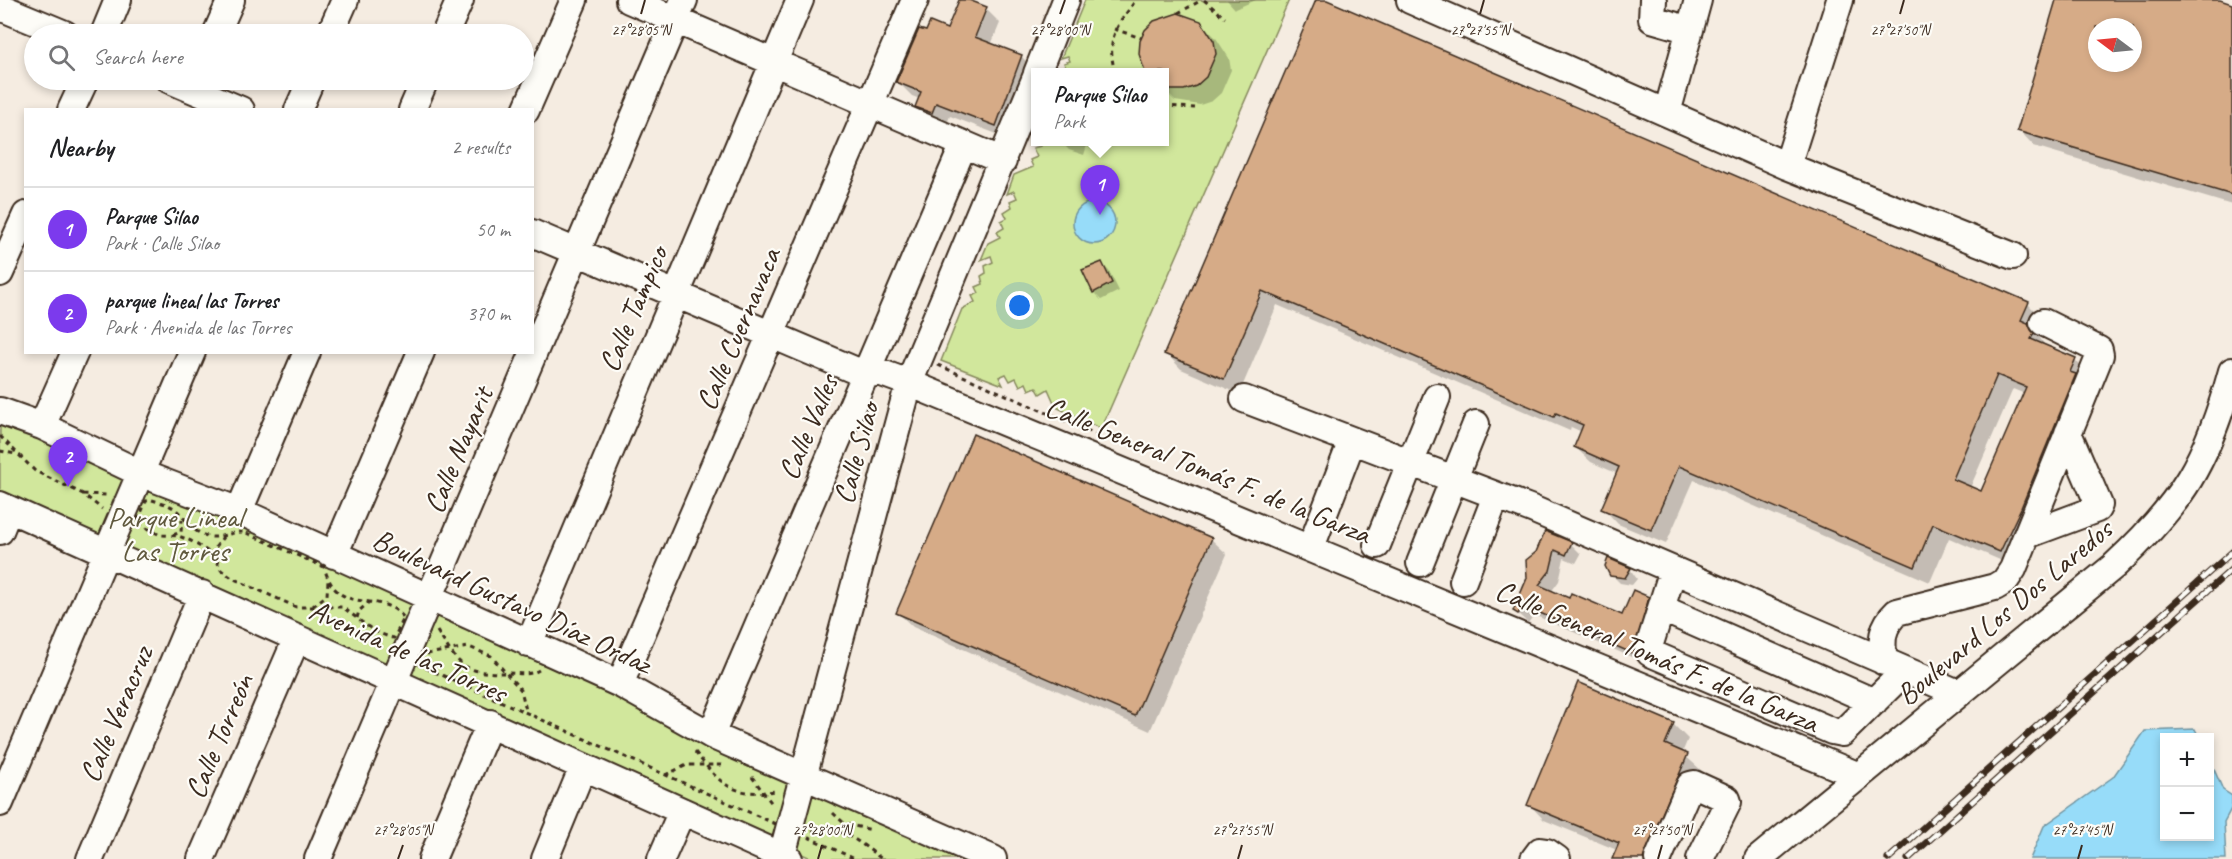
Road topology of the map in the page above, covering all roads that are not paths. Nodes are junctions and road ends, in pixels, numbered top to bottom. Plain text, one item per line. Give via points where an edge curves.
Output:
1 (118, 0) edge
2 (231, 0) edge
3 (345, 0) edge
4 (460, 0) edge
5 (574, 0) edge
6 (629, 0) edge
7 (800, 0) edge
8 (915, 0) edge
9 (1066, 0) edge
10 (1410, 0) edge
11 (1653, 0) edge
12 (1698, 0) edge
13 (1840, 0) edge
14 (0, 7) edge
15 (680, 10) edge
16 (41, 24) edge
17 (108, 24) edge
18 (220, 24) edge
19 (334, 24) edge
20 (449, 24) edge
21 (1690, 30) junction
22 (773, 62) junction
23 (1039, 68) edge
24 (1031, 88) edge
25 (80, 90) edge
26 (189, 90) edge
27 (307, 90) edge
28 (421, 90) edge
29 (871, 104) junction
30 (72, 108) edge
31 (236, 108) edge
32 (299, 108) edge
33 (413, 108) edge
34 (527, 108) edge
35 (1667, 113) junction
36 (964, 144) junction
37 (1003, 161) junction
38 (1787, 166) junction
39 (24, 219) edge
40 (534, 234) edge
41 (578, 253) junction
42 (2013, 256) dead end
43 (0, 273) edge
44 (674, 294) junction
45 (2043, 322) dead end
46 (771, 335) junction
47 (74, 354) edge
48 (191, 354) edge
49 (306, 354) edge
50 (420, 354) edge
51 (2232, 372) edge
52 (866, 375) junction
53 (909, 383) junction
54 (1437, 397) dead end
55 (1244, 399) dead end
56 (0, 411) edge
57 (1476, 424) dead end
58 (42, 426) junction
59 (2068, 434) junction
60 (1352, 441) junction
61 (1411, 463) junction
62 (140, 473) junction
63 (1454, 479) junction
64 (1496, 496) junction
65 (239, 511) junction
66 (3, 515) edge
67 (2027, 535) junction
68 (1377, 545) dead end
69 (1311, 547) junction
70 (106, 551) junction
71 (1420, 563) dead end
72 (331, 567) junction
73 (1673, 570) junction
74 (1463, 581) dead end
75 (202, 594) junction
76 (1663, 609) junction
77 (431, 612) junction
78 (297, 638) junction
79 (529, 644) junction
80 (1894, 666) junction
81 (394, 680) junction
82 (620, 684) junction
83 (1958, 693) junction
84 (1874, 702) junction
85 (490, 723) junction
86 (694, 736) junction
87 (583, 767) junction
88 (1857, 775) junction
89 (797, 780) junction
90 (0, 803) edge
91 (682, 811) junction
92 (784, 858) edge
93 (90, 859) edge
94 (201, 859) edge
95 (318, 859) edge
96 (432, 859) edge
97 (546, 859) edge
98 (661, 859) edge
99 (993, 859) edge
100 (1534, 859) edge
101 (1557, 859) edge
102 (1658, 859) edge
103 (1700, 859) edge
104 (1758, 859) edge

1 - 17 street
2 - 18 street
3 - 19 street
4 - 20 street
5 - 34 street
6 - 15 street
7 - 22 street, Calle Tampico
8 - 29 street, Calle Cuernavaca
9 - 23 street
10 - 35 street
11 - 21 street via 1652,18
12 - 21 street
13 - 38 street
14 - 16 street
15 - 22 street
15 - 41 street, Calle Nayarit
21 - 35 street
22 - 29 street
22 - 44 street, Calle Tampico
24 - 37 street, Calle Silao
25 - 30 street
26 - 31 street
27 - 32 street
28 - 33 street
29 - 36 street
29 - 46 street, Calle Cuernavaca
35 - 38 street
36 - 37 street
36 - 52 street, Calle Valles
37 - 53 street, Calle Silao
38 - 42 street
39 - 43 street
40 - 41 street, Calle General Tomás F. de la Garza
41 - 44 street, Calle General Tomás F. de la Garza
41 - 77 street, Calle Nayarit
44 - 46 street, Calle General Tomás F. de la Garza
44 - 79 street, Calle Tampico
45 - 59 street via 2099,350
46 - 52 street, Calle General Tomás F. de la Garza
46 - 82 street, Calle Cuernavaca
47 - 58 street
48 - 62 street
49 - 65 street
50 - 72 street
51 - 83 street, Boulevard Los Dos Laredos via 2205,453 2156,526 2114,566
52 - 53 street, Calle General Tomás F. de la Garza via 879,372
52 - 86 street, Calle Valles
53 - 69 street, Calle General Tomás F. de la Garza
53 - 89 street, Calle Silao
54 - 61 street
55 - 60 street
56 - 58 street, Boulevard Gustavo Díaz Ordaz
57 - 63 street
58 - 62 street, Boulevard Gustavo Díaz Ordaz
59 - 67 street
59 - 67 street via 2099,505
60 - 61 street
60 - 69 street
61 - 63 street
61 - 68 street
62 - 65 street, Boulevard Gustavo Díaz Ordaz
62 - 70 street
63 - 64 street
63 - 71 street
64 - 73 street
64 - 74 street
65 - 72 street, Boulevard Gustavo Díaz Ordaz
66 - 70 street, Avenida de las Torres
67 - 80 street via 2005,581 1995,587 1897,612 1888,620 1881,637
69 - 88 street, Calle General Tomás F. de la Garza
70 - 75 street, Avenida de las Torres
70 - 90 street
72 - 77 street, Boulevard Gustavo Díaz Ordaz
73 - 76 street
73 - 80 street
75 - 78 street, Avenida de las Torres
75 - 93 street, Calle Veracruz
76 - 84 street
76 - 84 street via 1650,653 1832,731 1842,733
77 - 79 street, Boulevard Gustavo Díaz Ordaz
77 - 81 street, Calle Nayarit
78 - 81 street, Avenida de las Torres
78 - 94 street, Calle Torreón
79 - 82 street, Boulevard Gustavo Díaz Ordaz
80 - 83 street
80 - 84 street
81 - 85 street, Avenida de las Torres
81 - 95 street, Calle Nayarit
82 - 86 street, Boulevard Gustavo Díaz Ordaz
83 - 88 street, Boulevard Los Dos Laredos
85 - 87 street, Avenida de las Torres
85 - 96 street
86 - 89 street, Boulevard Gustavo Díaz Ordaz
87 - 91 street, Avenida de las Torres
87 - 97 street
88 - 104 street, Boulevard Los Dos Laredos
89 - 92 street, Calle Silao
89 - 99 street, Boulevard Gustavo Díaz Ordaz
91 - 92 street, Avenida de las Torres
91 - 98 street
100 - 101 street via 1540,851
102 - 103 street via 1690,785 1694,784 1728,802

